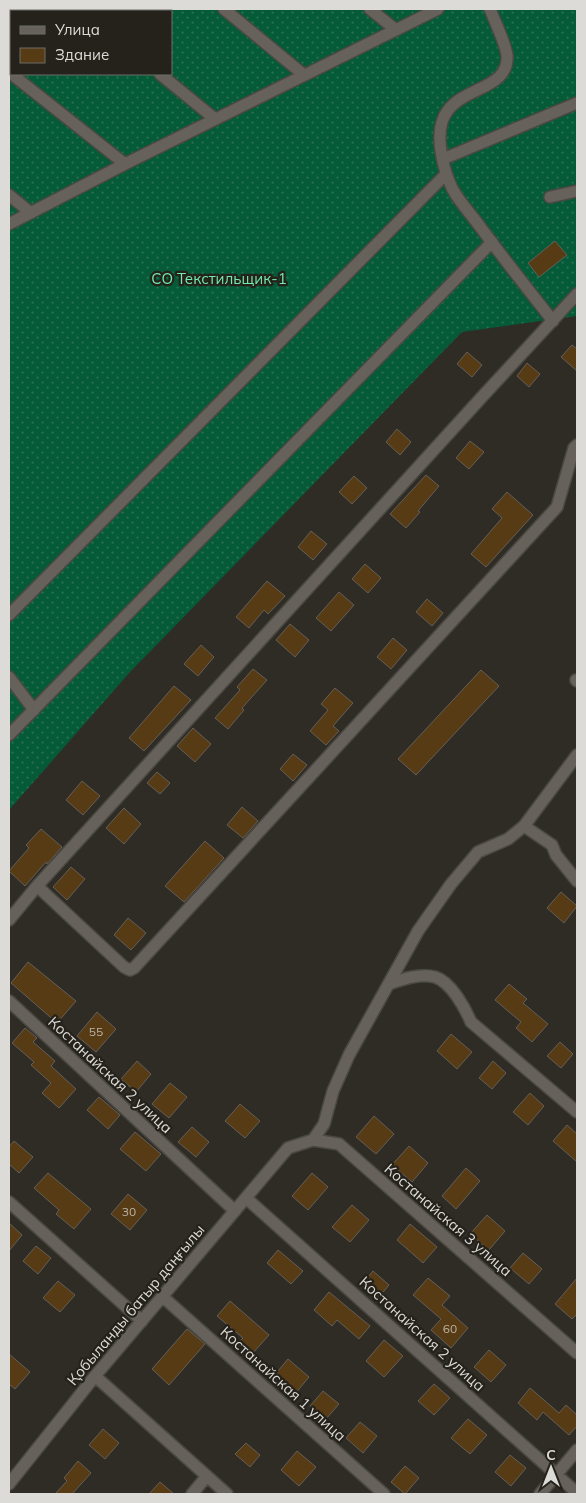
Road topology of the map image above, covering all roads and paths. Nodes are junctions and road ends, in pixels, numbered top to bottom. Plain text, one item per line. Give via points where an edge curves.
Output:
1 (224, 9) edge
2 (370, 9) edge
3 (438, 9) edge
4 (490, 9) edge
5 (396, 30) junction
6 (13, 75) edge
7 (161, 75) edge
8 (304, 76) junction
9 (577, 103) edge
10 (216, 119) junction
11 (442, 159) junction
12 (125, 164) junction
13 (446, 174) junction
14 (577, 191) edge
15 (9, 195) edge
16 (550, 197) dead end
17 (31, 213) junction
18 (9, 224) edge
19 (492, 242) junction
20 (577, 294) edge
21 (553, 321) junction
22 (577, 445) edge
23 (9, 615) edge
24 (9, 677) edge
25 (34, 710) junction
26 (9, 735) edge
27 (577, 755) edge
28 (524, 826) junction
29 (577, 881) edge
30 (37, 886) junction
31 (9, 920) edge
32 (389, 984) junction
33 (9, 1001) edge
34 (577, 1112) edge
35 (313, 1140) junction
36 (288, 1148) joint
37 (246, 1198) junction
38 (9, 1202) edge
39 (235, 1211) junction
40 (162, 1297) junction
41 (142, 1321) junction
42 (577, 1353) edge
43 (95, 1376) junction
44 (577, 1450) edge
45 (557, 1474) junction
46 (207, 1476) junction
47 (9, 1484) edge
48 (192, 1494) edge
49 (227, 1494) edge
50 (384, 1494) edge
51 (540, 1494) edge
52 (577, 1494) edge

1 - 8 street
2 - 5 street
3 - 5 street
4 - 11 street via 507,54 504,72 489,85 465,95 449,107 442,122
5 - 8 street
6 - 12 street
7 - 10 street
8 - 10 street
9 - 11 street
10 - 12 street
11 - 13 street
12 - 17 street
13 - 19 street via 453,190
13 - 23 street
14 - 16 street
15 - 17 street
17 - 18 street
19 - 21 street
19 - 25 street
20 - 21 street
21 - 30 street
22 - 30 street via 557,506 134,968 124,967
24 - 25 street
25 - 26 street
27 - 28 street
28 - 29 street via 552,846
28 - 32 street via 508,838 478,852 418,931
30 - 31 street
32 - 34 street via 420,976 436,977 451,989 471,1022
32 - 35 street via 349,1055 333,1091 324,1124
33 - 39 street, Костанайская 2 улица
35 - 36 street, Костанайская 3 улица
35 - 42 street, Костанайская 3 улица via 338,1144
36 - 37 street, Қобыланды батыр даңғылы
37 - 39 street, Қобыланды батыр даңғылы
37 - 45 street, Костанайская 2 улица
38 - 41 street
39 - 40 street, Қобыланды батыр даңғылы
40 - 41 street, Қобыланды батыр даңғылы
40 - 50 street, Костанайская 1 улица
41 - 43 street, Қобыланды батыр даңғылы
43 - 46 street
43 - 47 street, Қобыланды батыр даңғылы
44 - 45 street
45 - 51 street
45 - 52 street, Костанайская 2 улица
46 - 48 street
46 - 49 street

